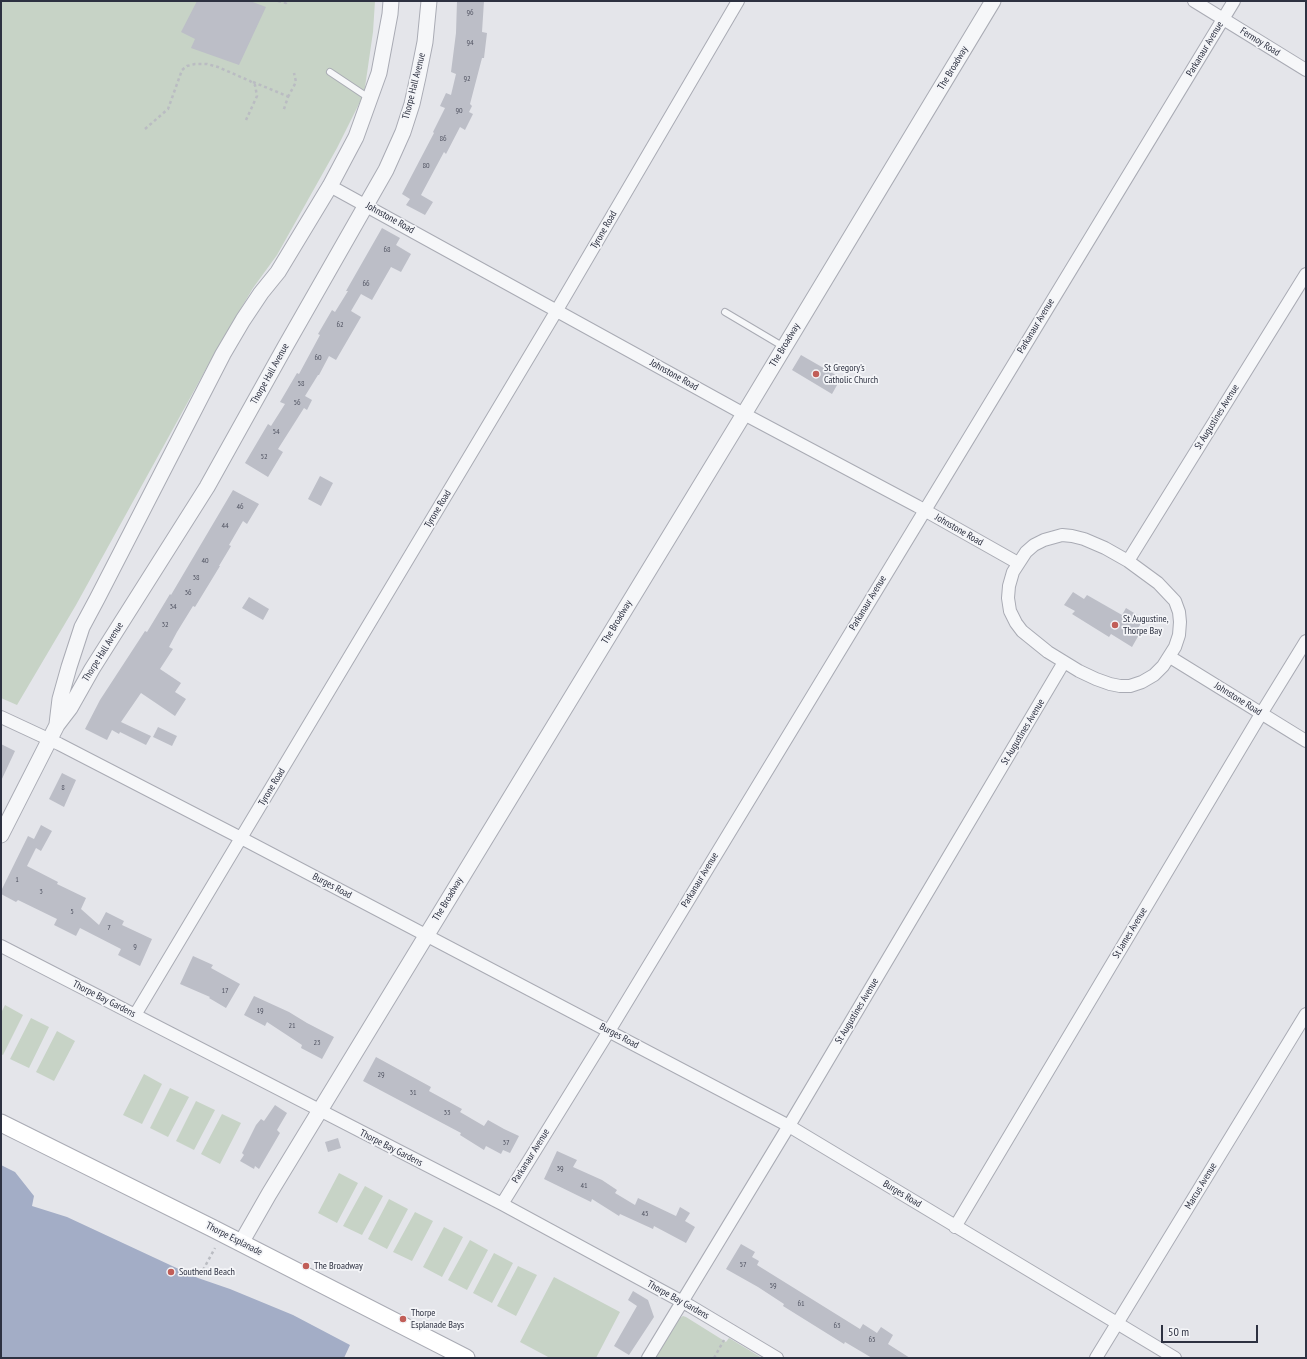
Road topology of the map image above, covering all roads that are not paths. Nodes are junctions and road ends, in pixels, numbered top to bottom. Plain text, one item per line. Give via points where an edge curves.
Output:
1 (391, 1) edge
2 (429, 1) edge
3 (738, 1) edge
4 (993, 1) edge
5 (1194, 1) edge
6 (1234, 1) edge
7 (1223, 19) junction
8 (1306, 70) edge
9 (330, 72) dead end
10 (370, 99) junction
11 (330, 186) junction
12 (366, 205) junction
13 (1306, 274) edge
14 (557, 310) junction
15 (725, 312) dead end
16 (784, 347) junction
17 (744, 414) junction
18 (924, 510) junction
19 (1128, 561) junction
20 (1018, 563) junction
21 (1306, 641) edge
22 (1170, 657) junction
23 (1064, 662) junction
24 (1261, 714) junction
25 (1, 717) edge
26 (57, 725) junction
27 (50, 739) junction
28 (1306, 741) edge
29 (1, 835) edge
30 (241, 838) junction
31 (426, 935) junction
32 (1, 946) edge
33 (1306, 1014) edge
34 (135, 1015) junction
35 (609, 1031) junction
36 (320, 1111) junction
37 (1, 1123) edge
38 (789, 1126) junction
39 (502, 1204) junction
40 (955, 1227) junction
41 (240, 1243) junction
42 (683, 1302) junction
43 (1117, 1324) junction
44 (466, 1358) edge
45 (648, 1358) edge
46 (777, 1358) edge
47 (1096, 1358) edge
48 (1175, 1358) edge

1 - 10 street, Thorpe Hall Avenue via 379,73
2 - 12 street, Thorpe Hall Avenue via 425,42 412,104 386,170
3 - 14 street, Tyrone Road
4 - 16 street, The Broadway
5 - 7 street, Fermoy Road
6 - 7 street, Parkanaur Avenue
7 - 8 street, Fermoy Road
7 - 18 street, Parkanaur Avenue
9 - 10 lane
10 - 11 street, Thorpe Hall Avenue via 356,137
11 - 12 street, Johnstone Road
11 - 26 street, Thorpe Hall Avenue via 278,272 243,320 82,627 60,699
12 - 14 street, Johnstone Road
12 - 26 street, Thorpe Hall Avenue via 207,487
13 - 19 street, St Augustines Avenue
14 - 17 street, Johnstone Road
14 - 30 street, Tyrone Road
15 - 16 lane
16 - 17 street, The Broadway
17 - 18 street, Johnstone Road
17 - 31 street, The Broadway
18 - 20 street, Johnstone Road
18 - 35 street, Parkanaur Avenue
19 - 20 street via 1084,539 1062,535 1034,545
19 - 22 street via 1158,583 1175,601 1179,612 1180,635
20 - 23 street via 1009,586 1010,611 1022,631
21 - 24 street, St James Avenue
22 - 23 street via 1154,675 1130,686 1110,684 1096,679
22 - 24 street, Johnstone Road
23 - 38 street, St Augustines Avenue
24 - 28 street, Johnstone Road
24 - 40 street, St James Avenue
25 - 27 street, Burges Road
26 - 27 street, Thorpe Hall Avenue
27 - 29 street, Thorpe Hall Avenue
27 - 30 street, Burges Road
30 - 31 street, Burges Road
30 - 34 street, Tyrone Road
31 - 35 street, Burges Road
31 - 36 street, The Broadway
32 - 34 street, Thorpe Bay Gardens
33 - 43 street, Marcus Avenue
34 - 36 street, Thorpe Bay Gardens
35 - 38 street, Burges Road
35 - 39 street, Parkanaur Avenue
36 - 39 street, Thorpe Bay Gardens
36 - 41 street, The Broadway
37 - 41 main road, Thorpe Esplanade
38 - 40 street, Burges Road
38 - 42 street, St Augustines Avenue
39 - 42 street, Thorpe Bay Gardens
40 - 43 street, Burges Road
41 - 44 main road, Thorpe Esplanade
42 - 45 street, St Augustines Avenue
42 - 46 street, Thorpe Bay Gardens
43 - 47 street, Marcus Avenue
43 - 48 street, Burges Road

